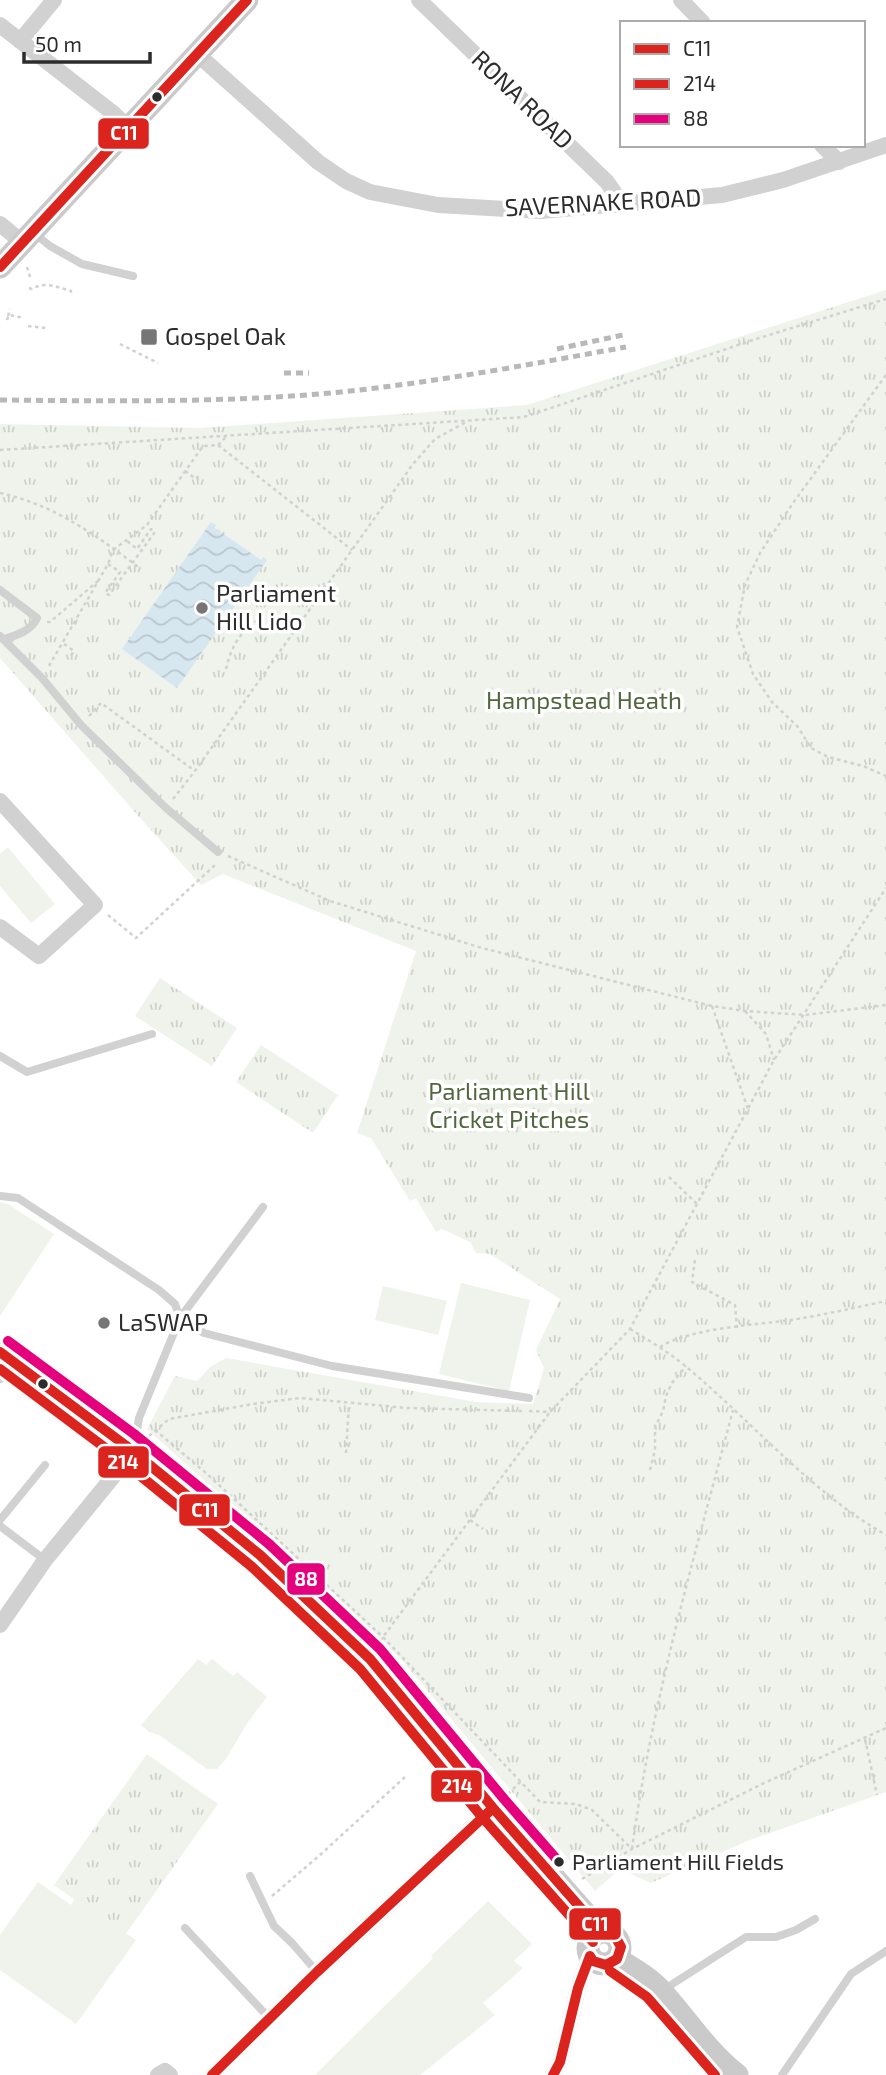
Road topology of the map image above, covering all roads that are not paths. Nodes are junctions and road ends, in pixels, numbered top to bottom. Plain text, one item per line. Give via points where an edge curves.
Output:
1 (54, 0) edge
2 (247, 0) edge
3 (419, 0) edge
4 (681, 0) edge
5 (701, 21) edge
6 (0, 25) edge
7 (20, 41) junction
8 (196, 53) junction
9 (128, 127) junction
10 (886, 145) edge
11 (824, 147) edge
12 (839, 162) junction
13 (617, 205) junction
14 (0, 224) edge
15 (28, 237) junction
16 (0, 267) edge
17 (133, 276) dead end
18 (0, 590) edge
19 (2, 638) edge
20 (0, 801) edge
21 (218, 852) road end
22 (0, 927) edge
23 (152, 1034) dead end
24 (0, 1056) edge
25 (0, 1196) edge
26 (263, 1207) dead end
27 (180, 1318) junction
28 (4, 1363) edge
29 (529, 1398) dead end
30 (134, 1451) junction
31 (45, 1465) dead end
32 (0, 1520) edge
33 (0, 1526) edge
34 (44, 1559) junction
35 (0, 1625) edge
36 (493, 1808) junction
37 (250, 1876) dead end
38 (815, 1919) dead end
39 (185, 1928) dead end
40 (603, 1932) junction
41 (886, 1951) edge
42 (590, 1956) junction
43 (617, 1959) junction
44 (317, 1972) junction
45 (662, 1991) junction
46 (270, 2019) junction
47 (158, 2075) edge
48 (170, 2075) edge
49 (212, 2075) edge
50 (552, 2075) edge
51 (737, 2075) edge
52 (782, 2075) edge

1 - 7 street
2 - 8 street
3 - 13 street, RONA ROAD via 607,182
4 - 5 street
6 - 7 street
7 - 9 street
8 - 9 street
8 - 13 street, SAVERNAKE ROAD via 317,162 370,191 482,209 541,211
9 - 15 street
10 - 12 street, SAVERNAKE ROAD
11 - 12 street
12 - 13 street, SAVERNAKE ROAD via 722,195
14 - 15 street
15 - 16 street
15 - 17 lane via 82,264
18 - 19 lane via 37,618 22,633
19 - 21 lane via 81,725
20 - 22 street via 95,905 39,956
23 - 24 lane via 27,1072
25 - 27 lane via 18,1198 159,1290 174,1304
26 - 27 lane
27 - 29 lane via 204,1333 332,1366
27 - 30 lane via 138,1419
28 - 30 street
30 - 34 street
30 - 36 street via 260,1555 370,1659
31 - 32 lane
33 - 34 lane
34 - 35 street
36 - 40 street
36 - 44 street
37 - 44 lane via 274,1926
38 - 45 lane via 776,1937 746,1937
39 - 46 lane
40 - 42 street via 592,1937
40 - 43 street via 619,1941
41 - 52 lane via 851,1974
42 - 43 street via 606,1965
42 - 50 street via 561,2062
43 - 45 street
44 - 46 street
45 - 51 street
46 - 49 street
47 - 48 street via 165,2071

